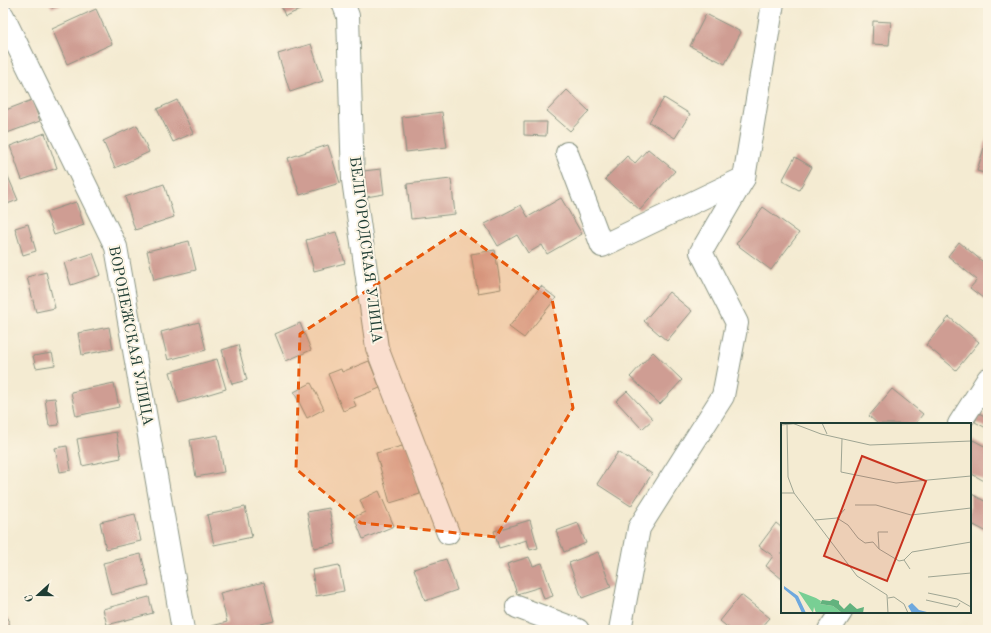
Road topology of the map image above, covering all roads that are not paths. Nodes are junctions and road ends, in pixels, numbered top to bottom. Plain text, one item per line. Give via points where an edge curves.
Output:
1 (343, 3) edge
2 (773, 3) edge
3 (3, 16) edge
4 (567, 153) dead end
5 (744, 178) junction
6 (988, 379) edge
7 (960, 423) edge
8 (448, 533) dead end
9 (517, 607) dead end
10 (840, 613) edge
11 (183, 630) edge
12 (578, 630) edge
13 (620, 630) edge
14 (829, 630) edge

1 - 8 street, БЕЛГОРОДСКАЯ УЛИЦА via 348,16 353,180 377,348
2 - 5 street
3 - 11 street, ВОРОНЕЖСКАЯ УЛИЦА via 116,247
4 - 5 street via 602,246
5 - 13 street via 701,252 737,323 723,396 639,528
6 - 7 street
9 - 12 street
10 - 14 street

